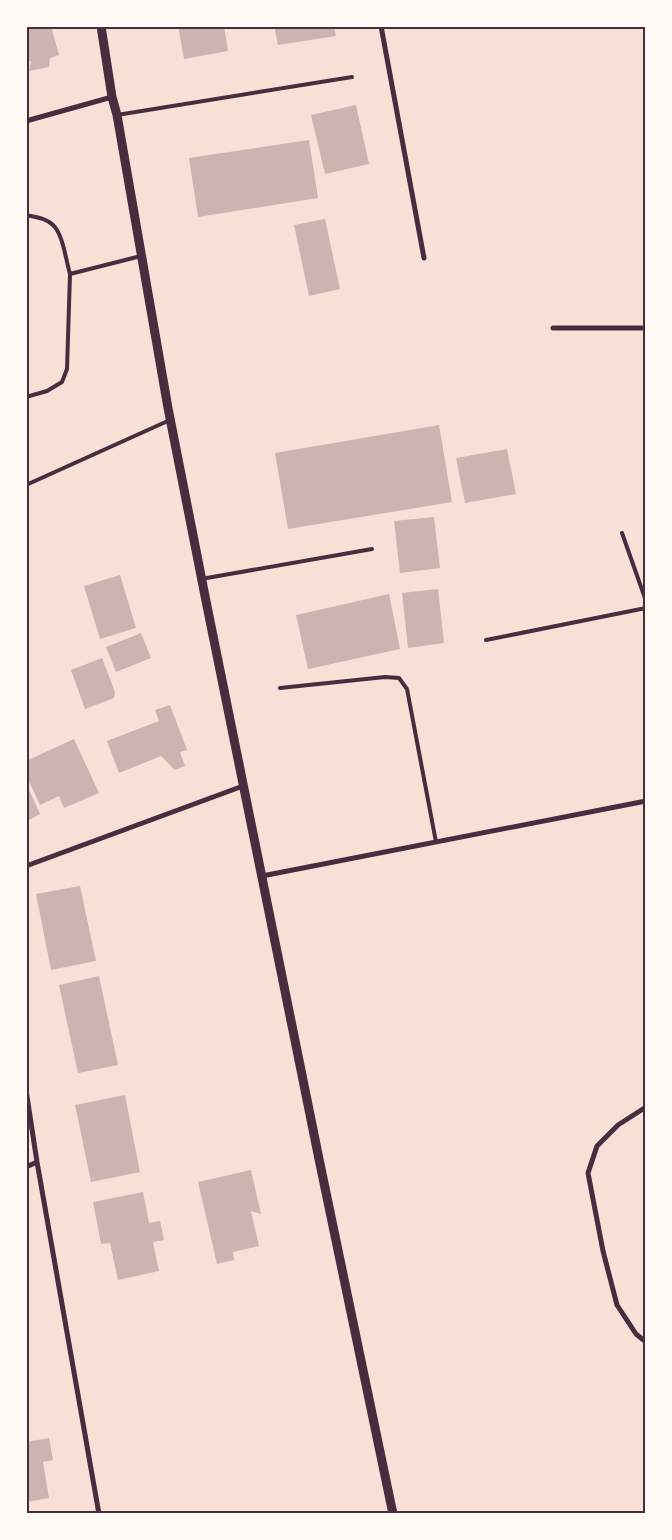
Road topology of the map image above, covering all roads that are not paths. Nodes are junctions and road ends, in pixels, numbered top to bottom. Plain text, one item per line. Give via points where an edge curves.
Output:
1 (100, 26) edge
2 (381, 26) edge
3 (352, 77) dead end
4 (112, 97) junction
5 (117, 115) junction
6 (26, 120) edge
7 (26, 215) edge
8 (141, 256) junction
9 (424, 258) dead end
10 (70, 274) junction
11 (553, 328) dead end
12 (646, 328) edge
13 (26, 397) edge
14 (170, 420) junction
15 (26, 484) edge
16 (622, 534) dead end
17 (372, 549) dead end
18 (201, 579) junction
19 (646, 601) edge
20 (646, 608) edge
21 (486, 640) dead end
22 (280, 688) dead end
23 (243, 786) junction
24 (646, 800) edge
25 (436, 842) junction
26 (26, 866) edge
27 (262, 876) junction
28 (26, 1090) edge
29 (646, 1107) edge
30 (37, 1162) junction
31 (26, 1167) edge
32 (646, 1342) edge
33 (99, 1514) edge
34 (393, 1514) edge

1 - 4 street
2 - 9 street
3 - 5 lane
4 - 5 street
4 - 6 street
5 - 8 street
7 - 10 lane via 53,225 61,239
8 - 10 lane
8 - 14 street
10 - 13 lane via 67,369 62,382 47,391
11 - 12 street
14 - 15 lane
14 - 18 street
16 - 19 lane
17 - 18 lane
18 - 23 street
20 - 21 lane
22 - 25 lane via 399,678 407,689
23 - 26 street
23 - 27 street
24 - 25 street
25 - 27 street
27 - 34 street
28 - 30 street
29 - 32 street via 618,1125 598,1146 588,1173 617,1305 636,1334
30 - 31 street
30 - 33 street

